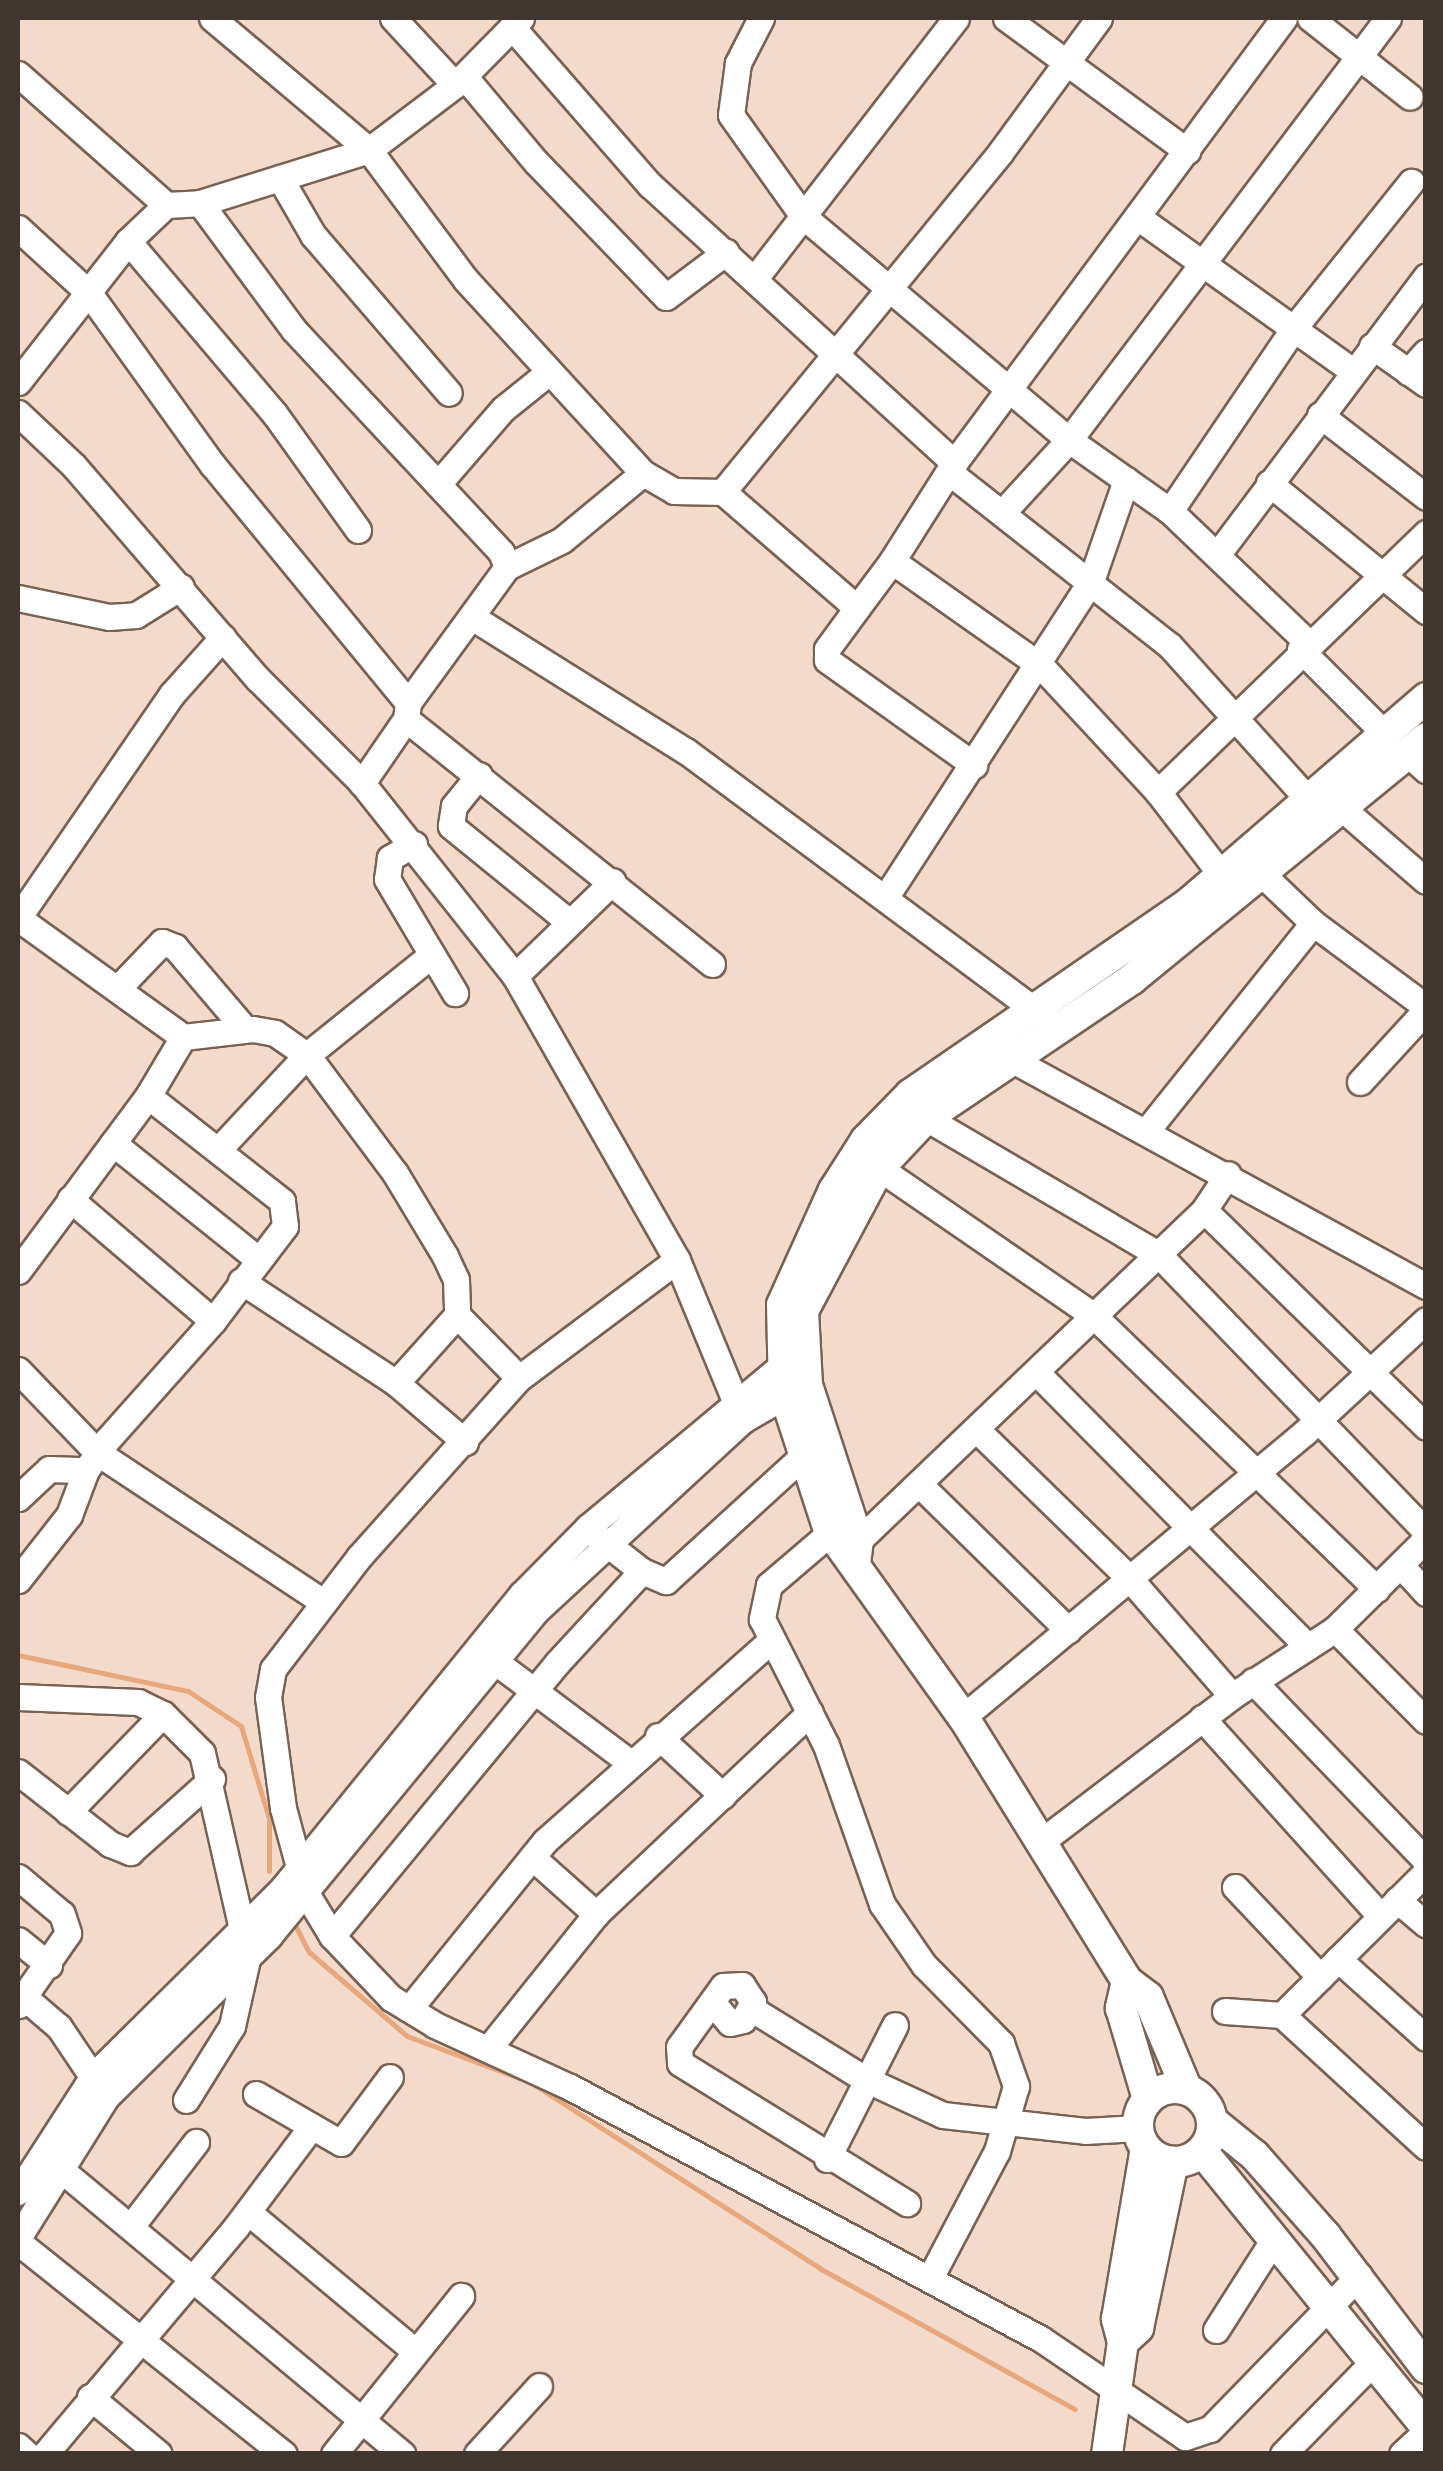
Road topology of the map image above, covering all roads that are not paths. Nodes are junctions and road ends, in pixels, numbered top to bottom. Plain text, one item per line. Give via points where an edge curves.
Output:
1 (212, 18) edge
2 (393, 18) edge
3 (762, 18) edge
4 (956, 18) edge
5 (1006, 18) edge
6 (1100, 18) edge
7 (1284, 18) edge
8 (1310, 18) edge
9 (1388, 18) edge
10 (516, 22) edge
11 (1358, 58) junction
12 (1066, 60) junction
13 (18, 74) edge
14 (460, 80) junction
15 (1410, 97) dead end
16 (369, 150) junction
17 (1187, 150) junction
18 (280, 178) junction
19 (1411, 182) dead end
20 (200, 203) junction
21 (166, 206) junction
22 (803, 216) junction
23 (1139, 218) junction
24 (18, 228) edge
25 (128, 241) junction
26 (726, 252) junction
27 (1201, 266) junction
28 (1426, 276) edge
29 (756, 277) junction
30 (889, 291) junction
31 (89, 293) junction
32 (1293, 330) junction
33 (1372, 346) junction
34 (836, 356) junction
35 (1420, 369) edge
36 (549, 372) junction
37 (1354, 372) junction
38 (18, 382) edge
39 (1010, 387) junction
40 (449, 392) dead end
41 (18, 412) edge
42 (1320, 415) junction
43 (1070, 440) junction
44 (951, 467) junction
45 (643, 473) junction
46 (1126, 480) junction
47 (1270, 483) junction
48 (438, 484) junction
49 (723, 492) junction
50 (1426, 497) edge
51 (1170, 511) junction
52 (1002, 513) junction
53 (358, 530) dead end
54 (1426, 533) edge
55 (1216, 556) junction
56 (892, 561) junction
57 (507, 566) junction
58 (1384, 572) junction
59 (1092, 581) junction
60 (181, 587) junction
61 (18, 598) edge
62 (857, 608) junction
63 (1426, 611) edge
64 (472, 617) junction
65 (223, 637) junction
66 (1303, 646) junction
67 (1041, 666) junction
68 (1426, 698) edge
69 (407, 711) junction
70 (1237, 713) junction
71 (1411, 749) edge
72 (974, 765) junction
73 (479, 775) junction
74 (362, 783) junction
75 (1158, 792) junction
76 (1306, 796) junction
77 (1344, 810) junction
78 (414, 844) junction
79 (1263, 876) junction
80 (613, 881) junction
81 (1426, 881) edge
82 (1230, 886) junction
83 (887, 895) junction
84 (18, 918) edge
85 (568, 921) junction
86 (1313, 923) junction
87 (430, 956) junction
88 (712, 964) dead end
89 (516, 976) junction
90 (116, 989) junction
91 (455, 993) dead end
92 (1030, 1007) junction
93 (1426, 1009) edge
94 (244, 1028) junction
95 (1058, 1028) junction
96 (183, 1038) junction
97 (308, 1055) junction
98 (1011, 1058) junction
99 (1360, 1082) dead end
100 (148, 1096) junction
101 (926, 1118) junction
102 (1148, 1129) junction
103 (113, 1143) junction
104 (218, 1150) junction
105 (879, 1168) junction
106 (1228, 1174) junction
107 (70, 1199) junction
108 (1204, 1210) junction
109 (1158, 1254) junction
110 (258, 1260) junction
111 (677, 1260) junction
112 (18, 1272) edge
113 (242, 1281) junction
114 (1426, 1286) edge
115 (457, 1315) junction
116 (1094, 1316) junction
117 (1426, 1320) edge
118 (213, 1321) junction
119 (18, 1370) edge
120 (1371, 1370) junction
121 (793, 1372) junction
122 (1037, 1373) junction
123 (520, 1378) junction
124 (396, 1383) junction
125 (739, 1410) junction
126 (1315, 1423) junction
127 (1426, 1427) edge
128 (977, 1430) junction
129 (465, 1442) junction
130 (802, 1457) junction
131 (92, 1462) junction
132 (1258, 1472) junction
133 (919, 1484) junction
134 (18, 1498) edge
135 (1192, 1526) junction
136 (595, 1535) junction
137 (1426, 1535) edge
138 (848, 1538) junction
139 (1403, 1568) junction
140 (642, 1572) junction
141 (1130, 1579) junction
142 (18, 1580) edge
143 (1376, 1589) junction
144 (1426, 1593) edge
145 (322, 1602) junction
146 (1336, 1629) junction
147 (1068, 1630) junction
148 (771, 1640) junction
149 (1308, 1646) junction
150 (486, 1654) junction
151 (1243, 1689) junction
152 (536, 1690) junction
153 (18, 1697) edge
154 (810, 1712) junction
155 (162, 1714) junction
156 (963, 1718) junction
157 (1202, 1718) junction
158 (1426, 1721) edge
159 (658, 1736) junction
160 (628, 1761) junction
161 (18, 1772) edge
162 (212, 1779) junction
163 (723, 1796) junction
164 (68, 1812) junction
165 (1042, 1841) junction
166 (532, 1857) junction
167 (1426, 1861) edge
168 (1426, 1872) edge
169 (18, 1877) edge
170 (1234, 1887) dead end
171 (296, 1888) junction
172 (1389, 1908) junction
173 (596, 1914) junction
174 (1426, 1924) edge
175 (253, 1935) junction
176 (332, 1936) junction
177 (18, 1940) edge
178 (49, 1964) junction
179 (1329, 1968) junction
180 (1127, 1981) junction
181 (21, 2001) edge
182 (409, 2009) junction
183 (1225, 2012) dead end
184 (1282, 2015) junction
185 (895, 2025) dead end
186 (1426, 2038) edge
187 (488, 2049) junction
188 (390, 2077) dead end
189 (865, 2079) junction
190 (99, 2086) junction
191 (1188, 2090) junction
192 (256, 2094) dead end
193 (1148, 2099) junction
194 (186, 2100) dead end
195 (1212, 2122) junction
196 (1008, 2126) junction
197 (311, 2127) junction
198 (1142, 2138) junction
199 (196, 2142) dead end
200 (1426, 2147) edge
201 (1202, 2151) junction
202 (827, 2159) junction
203 (1173, 2162) junction
204 (59, 2168) junction
205 (18, 2192) edge
206 (907, 2203) dead end
207 (248, 2212) junction
208 (132, 2225) junction
209 (18, 2240) edge
210 (1272, 2242) junction
211 (193, 2276) junction
212 (1359, 2276) junction
213 (930, 2278) junction
214 (462, 2296) dead end
215 (1326, 2309) junction
216 (1216, 2330) dead end
217 (140, 2336) junction
218 (1123, 2342) junction
219 (415, 2352) junction
220 (1372, 2364) junction
221 (1426, 2368) edge
222 (539, 2386) dead end
223 (1113, 2395) junction
224 (90, 2397) junction
225 (363, 2418) junction
226 (1426, 2429) edge
227 (18, 2446) edge
228 (27, 2454) edge
229 (45, 2454) edge
230 (159, 2454) edge
231 (284, 2454) edge
232 (334, 2454) edge
233 (402, 2454) edge
234 (476, 2454) edge
235 (1106, 2454) edge
236 (1283, 2454) edge
237 (1402, 2454) edge

1 - 16 street
2 - 14 street
3 - 22 street via 738,62 731,115
4 - 22 street
5 - 12 street
6 - 12 street
7 - 17 street
8 - 11 street
9 - 11 street
10 - 14 street
10 - 26 street via 650,185
11 - 15 street
11 - 27 street
12 - 17 street
12 - 30 street
13 - 21 street
14 - 16 street
14 - 26 street via 666,297
16 - 18 street
16 - 36 street via 466,280
17 - 23 street
18 - 20 street
18 - 40 street via 313,235
19 - 32 street
20 - 21 street
20 - 48 street via 294,330
21 - 25 street
22 - 29 street
22 - 30 street
23 - 27 street
23 - 39 street
24 - 31 street
25 - 31 street
25 - 53 street via 274,413
26 - 29 street
27 - 32 street
27 - 43 street
28 - 33 street
29 - 34 street
30 - 34 street
30 - 39 street
31 - 38 street
31 - 69 street
32 - 37 street
32 - 51 street
33 - 35 street
33 - 37 street
34 - 44 street
34 - 49 street
36 - 45 street
36 - 48 street via 504,409
37 - 42 street
39 - 43 street
39 - 44 street
41 - 60 street
42 - 47 street
42 - 50 street
43 - 46 street
43 - 52 street
44 - 52 street
44 - 56 street
45 - 49 street via 674,491
45 - 57 street via 562,540
46 - 51 street
46 - 59 street
47 - 55 street
47 - 58 street
48 - 57 street
49 - 62 street
51 - 55 street
52 - 59 street
54 - 58 street
55 - 66 street
56 - 62 street
56 - 67 street
57 - 64 street
58 - 63 street
58 - 66 street
59 - 67 street
59 - 70 street
60 - 61 street via 136,615 109,617
60 - 65 street
62 - 72 street via 827,649 827,660
64 - 69 street
64 - 83 street via 686,750
65 - 74 street
65 - 84 street via 172,694
66 - 70 street
66 - 71 street
67 - 72 street
67 - 75 street
68 - 71 main road
69 - 73 street
69 - 74 street
70 - 75 street
70 - 76 street
71 - 76 main road
71 - 77 main road
72 - 83 street
73 - 80 street
73 - 85 street via 454,806 452,826
74 - 78 street
75 - 82 street
76 - 82 main road
77 - 79 main road
77 - 81 street
78 - 87 street via 390,858 387,879
78 - 89 street
79 - 82 main road
79 - 86 street
80 - 85 street
80 - 88 street
82 - 92 main road
82 - 95 main road
83 - 92 street
84 - 90 street
85 - 89 street
86 - 93 street
86 - 102 street
87 - 91 street
87 - 97 street
89 - 111 street
90 - 94 street via 162,942 175,947
90 - 96 street
92 - 95 street
92 - 121 main road via 911,1094 866,1140 803,1248 782,1305
93 - 99 street
94 - 96 street
94 - 97 street via 275,1033
95 - 98 main road
96 - 100 street
97 - 104 street
97 - 115 street via 446,1256 456,1280
98 - 101 main road
98 - 102 street
100 - 103 street
100 - 104 street
101 - 105 main road
101 - 109 street
102 - 106 street
103 - 107 street
103 - 110 street
104 - 110 street via 282,1200 285,1226
105 - 116 street
105 - 121 main road via 803,1311
106 - 108 street
106 - 114 street
107 - 112 street
107 - 118 street
108 - 109 street
108 - 120 street
109 - 116 street
109 - 126 street
110 - 113 street
111 - 123 street
111 - 125 street
113 - 118 street
113 - 124 street
115 - 123 street
115 - 124 street
116 - 122 street
116 - 132 street
117 - 120 street
118 - 131 street
119 - 131 street
120 - 126 street
120 - 127 street
121 - 125 street
121 - 130 main road
121 - 138 main road
122 - 128 street
122 - 135 street
123 - 129 street
124 - 129 street
125 - 136 street
126 - 132 street
126 - 137 street
128 - 133 street
128 - 141 street
129 - 145 street
130 - 138 main road
130 - 140 street via 676,1577 666,1581
131 - 134 street via 48,1469
131 - 142 street via 69,1515
131 - 145 street
132 - 135 street
132 - 143 street
133 - 138 street
133 - 147 street
135 - 141 street
135 - 149 street
136 - 140 street
136 - 150 street
137 - 139 street
138 - 148 street via 770,1584 762,1619
138 - 156 main road
139 - 143 street
139 - 144 street
140 - 152 street
141 - 147 street
141 - 151 street
143 - 146 street
145 - 171 street via 278,1660 268,1697
146 - 149 street
146 - 158 street
147 - 156 street
148 - 154 street
148 - 159 street
149 - 151 street
150 - 152 street
150 - 171 street
151 - 157 street
151 - 167 street
152 - 160 street
152 - 176 street
153 - 155 street via 114,1698
154 - 163 street
154 - 196 street via 898,1935 1012,2061 1016,2086
155 - 162 street via 202,1753
155 - 164 street
156 - 165 main road
157 - 165 street
157 - 172 street
159 - 160 street
159 - 163 street
160 - 166 street
161 - 164 street
162 - 164 street via 130,1852
162 - 175 street
163 - 173 street
165 - 180 main road
166 - 173 street
166 - 182 street
168 - 172 street
169 - 178 street via 68,1924 65,1945
170 - 179 street
171 - 175 street
171 - 176 street
172 - 174 street
172 - 179 street
173 - 187 street
175 - 190 street
175 - 194 street via 232,2026
176 - 182 street via 348,1959
177 - 178 street
178 - 181 street
179 - 184 street
179 - 186 street
180 - 191 main road via 1148,1997
180 - 193 main road via 1121,2008
181 - 190 street via 58,2027
182 - 187 street
183 - 184 street
184 - 200 street
185 - 189 street
187 - 213 street
188 - 197 street via 348,2142
189 - 196 street via 943,2115
189 - 202 street
189 - 202 street via 752,2009 730,2023 713,2003 679,2047 680,2063
190 - 204 street
190 - 205 street
191 - 193 main road via 1166,2088
191 - 195 main road via 1204,2102
192 - 197 street
193 - 198 main road
195 - 201 main road
195 - 212 main road via 1254,2156
196 - 198 street
196 - 213 street
197 - 207 street
198 - 203 main road
198 - 218 main road via 1118,2320
199 - 208 street
201 - 203 main road
201 - 210 main road
202 - 206 street
203 - 218 main road via 1138,2328
204 - 208 street
204 - 209 street
207 - 211 street
207 - 219 street
208 - 211 street
209 - 217 street
210 - 215 main road
210 - 216 street
211 - 217 street
211 - 225 street
212 - 215 street
212 - 221 main road
213 - 223 street
214 - 219 street
215 - 220 main road
215 - 223 street via 1198,2436 1171,2432
217 - 224 street
217 - 231 street
218 - 223 main road
219 - 225 street
220 - 226 main road
220 - 236 street
222 - 234 street
223 - 235 main road
224 - 229 street
224 - 230 street
225 - 232 street
225 - 233 street
226 - 237 street
227 - 228 street

